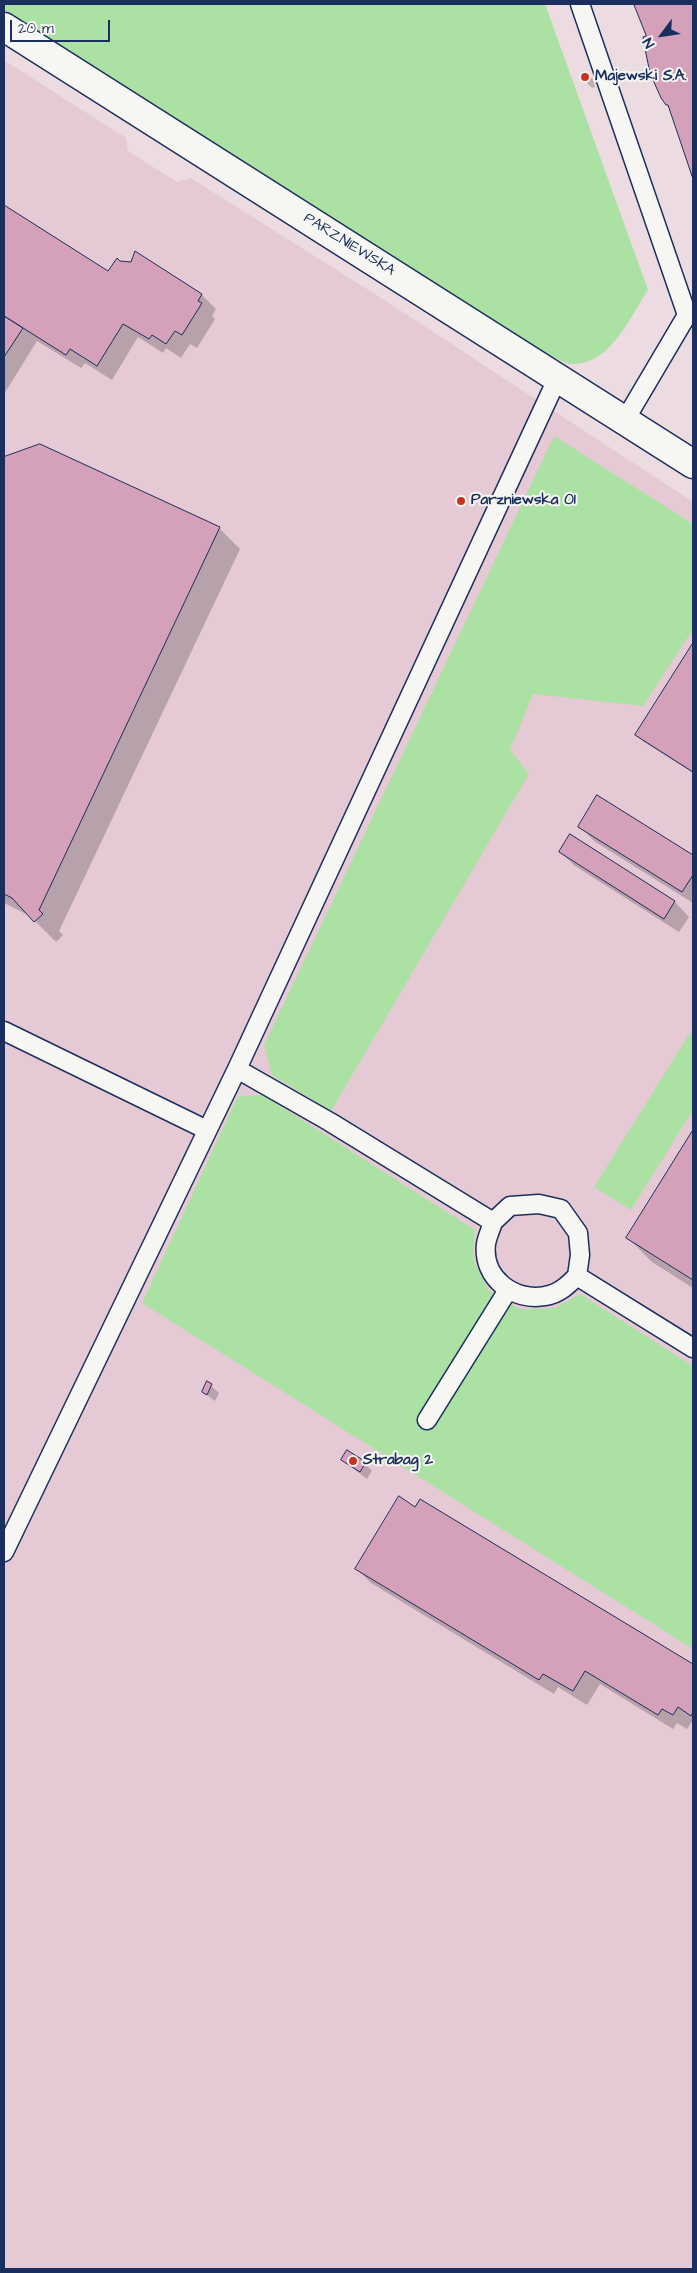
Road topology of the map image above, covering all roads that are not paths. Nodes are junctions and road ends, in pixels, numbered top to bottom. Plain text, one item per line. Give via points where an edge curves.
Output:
1 (580, 4) edge
2 (4, 27) edge
3 (690, 314) edge
4 (558, 377) junction
5 (625, 420) junction
6 (693, 464) edge
7 (4, 1031) edge
8 (237, 1068) junction
9 (207, 1130) junction
10 (493, 1222) junction
11 (577, 1276) junction
12 (508, 1290) junction
13 (693, 1348) edge
14 (427, 1420) dead end
15 (4, 1552) edge

1 - 3 lane
2 - 4 street, PARZNIEWSKA
3 - 5 lane
4 - 5 street, PARZNIEWSKA
4 - 8 lane
5 - 6 street, PARZNIEWSKA
7 - 9 lane
8 - 9 lane
8 - 10 lane
9 - 15 lane
10 - 11 lane via 510,1206 538,1204 561,1208 578,1233 580,1255
10 - 12 lane via 486,1244 488,1266 498,1282
11 - 12 lane via 564,1289 546,1296 523,1296
11 - 13 lane
12 - 14 lane

